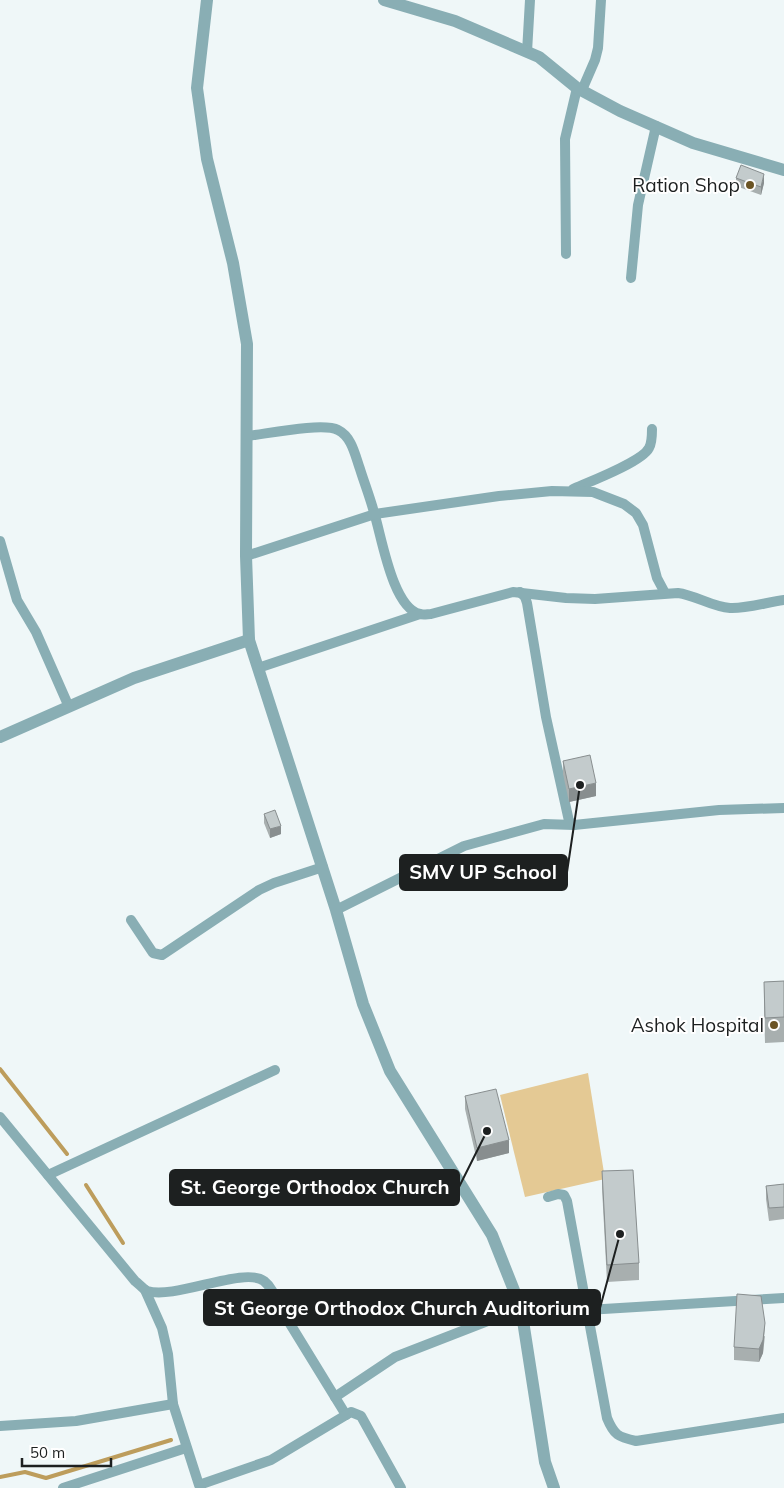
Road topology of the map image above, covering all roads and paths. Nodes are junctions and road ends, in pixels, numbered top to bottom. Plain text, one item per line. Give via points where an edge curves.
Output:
1 (207, 0) edge
2 (384, 0) edge
3 (530, 0) edge
4 (601, 0) edge
5 (528, 52) junction
6 (579, 89) junction
7 (656, 126) junction
8 (784, 170) edge
9 (566, 254) dead end
10 (631, 278) dead end
11 (652, 429) dead end
12 (247, 436) junction
13 (570, 491) junction
14 (375, 514) junction
15 (0, 541) edge
16 (246, 556) junction
17 (520, 592) junction
18 (664, 593) junction
19 (784, 600) edge
20 (420, 614) junction
21 (249, 640) junction
22 (258, 668) junction
23 (69, 707) junction
24 (0, 737) edge
25 (784, 808) edge
26 (574, 824) junction
27 (323, 867) junction
28 (336, 910) junction
29 (131, 920) dead end
30 (275, 1070) dead end
31 (0, 1117) edge
32 (48, 1175) junction
33 (548, 1197) dead end
34 (145, 1290) junction
35 (784, 1298) edge
36 (521, 1308) junction
37 (587, 1310) junction
38 (334, 1397) junction
39 (173, 1404) junction
40 (346, 1415) junction
41 (784, 1418) edge
42 (0, 1426) edge
43 (186, 1448) junction
44 (200, 1487) edge
45 (63, 1488) edge
46 (402, 1488) edge
47 (554, 1488) edge

1 - 12 street via 197,88 207,160 233,263 247,344
2 - 5 street via 455,21
3 - 5 street
4 - 6 street via 598,48
5 - 6 street
6 - 7 street
6 - 9 street via 565,139
7 - 8 street via 693,143
7 - 10 street via 638,206
11 - 13 street via 649,448 644,454
12 - 14 street via 319,427 338,430 346,436 352,448
12 - 16 street
13 - 14 street via 499,496
13 - 18 street via 610,497 636,513 643,525 656,578
14 - 16 street
14 - 20 street via 390,575 411,610
15 - 23 street via 17,600 36,632
16 - 21 street
17 - 18 street via 595,599
17 - 20 street
17 - 26 street via 527,603 567,816
18 - 19 street via 690,594 730,608
20 - 22 street
21 - 22 street
21 - 23 street via 134,678
22 - 27 street
23 - 24 street
25 - 26 street via 719,810
26 - 28 street via 544,824 464,846
27 - 28 street
27 - 29 street via 258,890 162,955 153,953
28 - 36 street via 362,1004 390,1071 492,1235
30 - 32 street
31 - 32 street
32 - 34 street
33 - 37 street via 564,1195 567,1201
34 - 38 street via 164,1292 242,1278 263,1281 271,1289
34 - 39 street via 162,1328
35 - 37 street
36 - 37 street
36 - 38 street via 395,1357
36 - 47 street via 545,1462
37 - 41 street via 607,1418 617,1435 636,1441
38 - 40 street
39 - 42 street via 76,1421
39 - 43 street
40 - 44 street via 271,1460
40 - 46 street via 351,1412 361,1416
43 - 44 street
43 - 45 street

